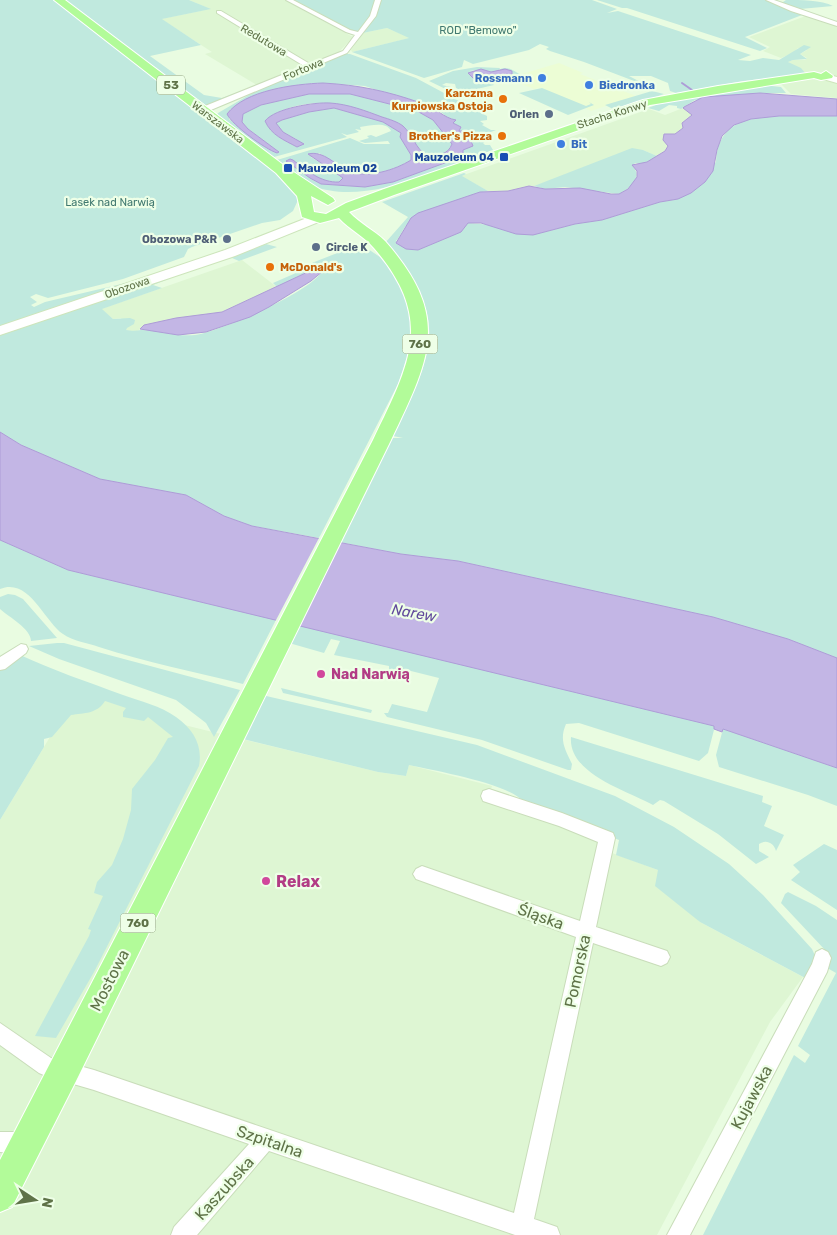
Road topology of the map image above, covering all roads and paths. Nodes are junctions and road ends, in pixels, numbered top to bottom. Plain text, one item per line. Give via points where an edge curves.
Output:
1 (60, 0) edge
2 (289, 0) edge
3 (378, 0) edge
4 (769, 0) edge
5 (783, 0) edge
6 (777, 3) junction
7 (219, 12) dead end
8 (837, 24) edge
9 (360, 34) junction
10 (310, 67) junction
11 (828, 76) edge
12 (203, 110) junction
13 (281, 170) junction
14 (389, 192) junction
15 (330, 201) junction
16 (343, 212) junction
17 (314, 213) junction
18 (384, 251) junction
19 (0, 331) edge
20 (20, 649) dead end
21 (0, 665) edge
22 (489, 796) dead end
23 (422, 874) dead end
24 (586, 932) junction
25 (662, 956) dead end
26 (822, 958) dead end
27 (0, 1033) edge
28 (65, 1070) junction
29 (265, 1139) junction
30 (13, 1143) edge
31 (0, 1196) edge
32 (522, 1226) junction
33 (182, 1235) edge
34 (549, 1235) edge
35 (678, 1235) edge

1 - 12 main road, Warszawska / 53
2 - 9 street via 350,32
3 - 9 street, Fortowa via 375,12
4 - 6 street
5 - 6 street
6 - 8 street
7 - 10 street, Redutowa
9 - 10 street, Fortowa via 345,52
10 - 12 street, Fortowa
11 - 14 main road, Stacha Konwy via 696,92 647,102
12 - 13 main road, Warszawska / 53
13 - 15 main road, Warszawska / 53
13 - 17 main road, Warszawska / 53 via 302,193
14 - 15 main road, Stacha Konwy
14 - 16 main road, Stacha Konwy
15 - 16 main road, 53 via 341,205
15 - 17 main road, Stacha Konwy via 315,203
16 - 17 main road, Stacha Konwy
16 - 18 main road, 760
17 - 18 main road, 760 via 348,228
17 - 19 street, Obozowa via 261,242
18 - 28 main road, Mostowa / 760 via 413,293 419,316 421,334 415,370
20 - 21 street
22 - 24 street, Pomorska via 607,838
23 - 24 street, Śląska
24 - 25 street, Śląska
24 - 32 street, Pomorska
26 - 35 street, Kujawska via 817,975
27 - 28 street, Szpitalna via 46,1066
28 - 29 street, Szpitalna
28 - 30 main road, Mostowa / 760
29 - 32 street, Szpitalna
29 - 33 street, Kaszubska
30 - 31 main road, Mostowa / 760
32 - 34 street, Szpitalna

